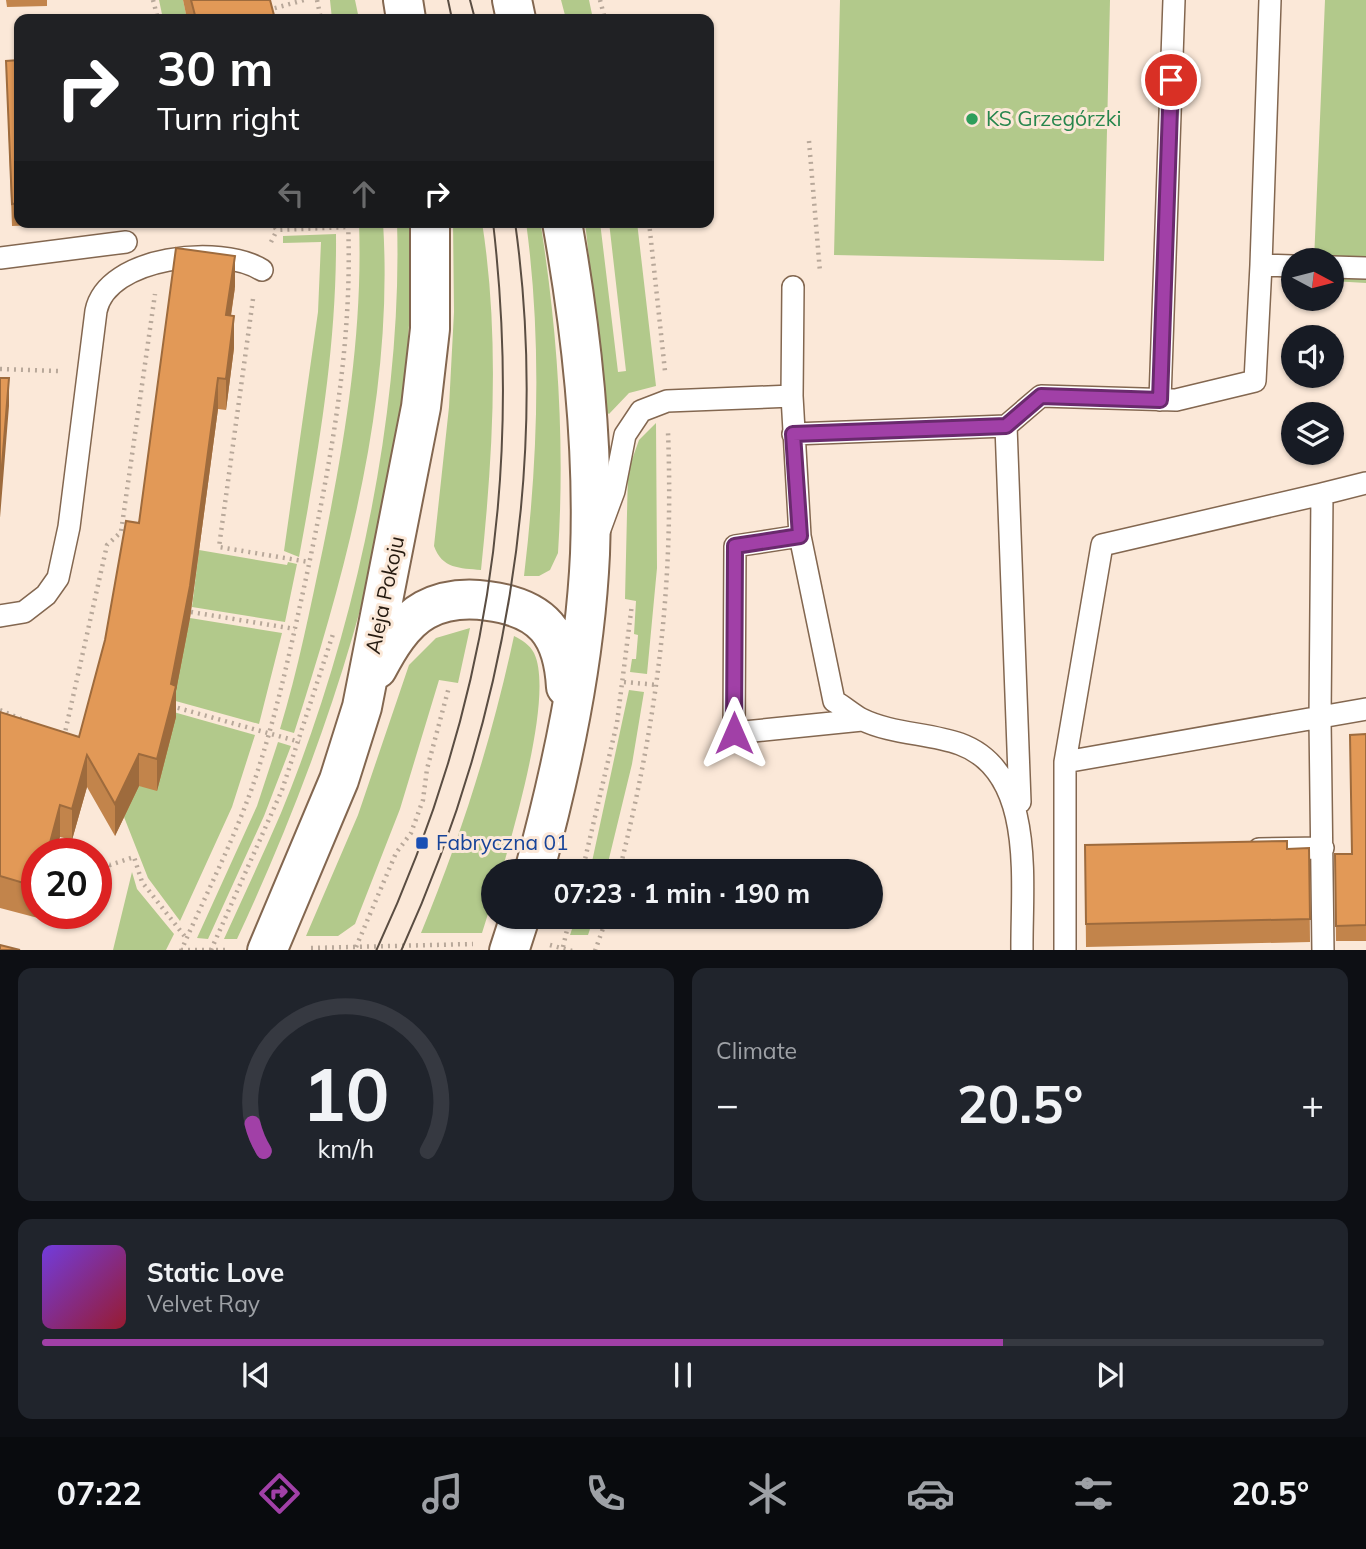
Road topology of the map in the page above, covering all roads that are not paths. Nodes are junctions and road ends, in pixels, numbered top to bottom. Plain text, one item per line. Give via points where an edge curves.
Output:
1 (1174, 0) edge
2 (1270, 0) edge
3 (430, 228) edge
4 (563, 228) edge
5 (126, 242) dead end
6 (0, 258) edge
7 (1261, 265) junction
8 (1281, 266) edge
9 (1344, 267) edge
10 (1366, 268) edge
11 (260, 269) road end
12 (793, 287) road end
13 (792, 396) junction
14 (1160, 400) junction
15 (1006, 426) junction
16 (793, 434) junction
17 (1366, 484) edge
18 (1322, 494) junction
19 (800, 536) junction
20 (590, 554) junction
21 (0, 616) edge
22 (362, 707) junction
23 (1366, 709) edge
24 (1320, 719) junction
25 (862, 720) junction
26 (566, 745) junction
27 (1065, 762) junction
28 (1021, 829) junction
29 (1323, 848) junction
30 (1243, 849) edge
31 (537, 859) edge
32 (285, 949) edge
33 (1022, 950) edge
34 (1065, 950) edge
35 (1323, 950) edge

1 - 14 lane
2 - 7 lane
3 - 22 main road, Aleja Pokoju via 430,329 421,407
4 - 20 main road via 581,371
5 - 6 lane
7 - 8 lane
7 - 14 lane via 1255,381
9 - 10 lane
11 - 21 lane via 229,258 195,257 151,266 118,278 105,289 97,304 69,527 58,578 46,595 23,611
12 - 13 lane
13 - 16 lane
13 - 20 lane via 667,401 641,411 625,435 614,491
14 - 15 lane via 1041,396
15 - 16 lane
15 - 28 lane
16 - 19 lane
17 - 18 lane
18 - 24 lane
18 - 27 lane via 1102,545
19 - 25 lane via 834,701
19 - 25 lane via 735,546 734,733
20 - 26 main road
22 - 26 main road via 392,643 424,611 462,600 508,604 537,616 556,640 565,678
22 - 32 main road, Aleja Pokoju
23 - 24 lane
24 - 27 lane
24 - 29 lane
25 - 28 lane via 961,744 987,760 1006,782
26 - 31 main road
27 - 34 lane
28 - 33 lane
29 - 30 lane
29 - 35 lane

